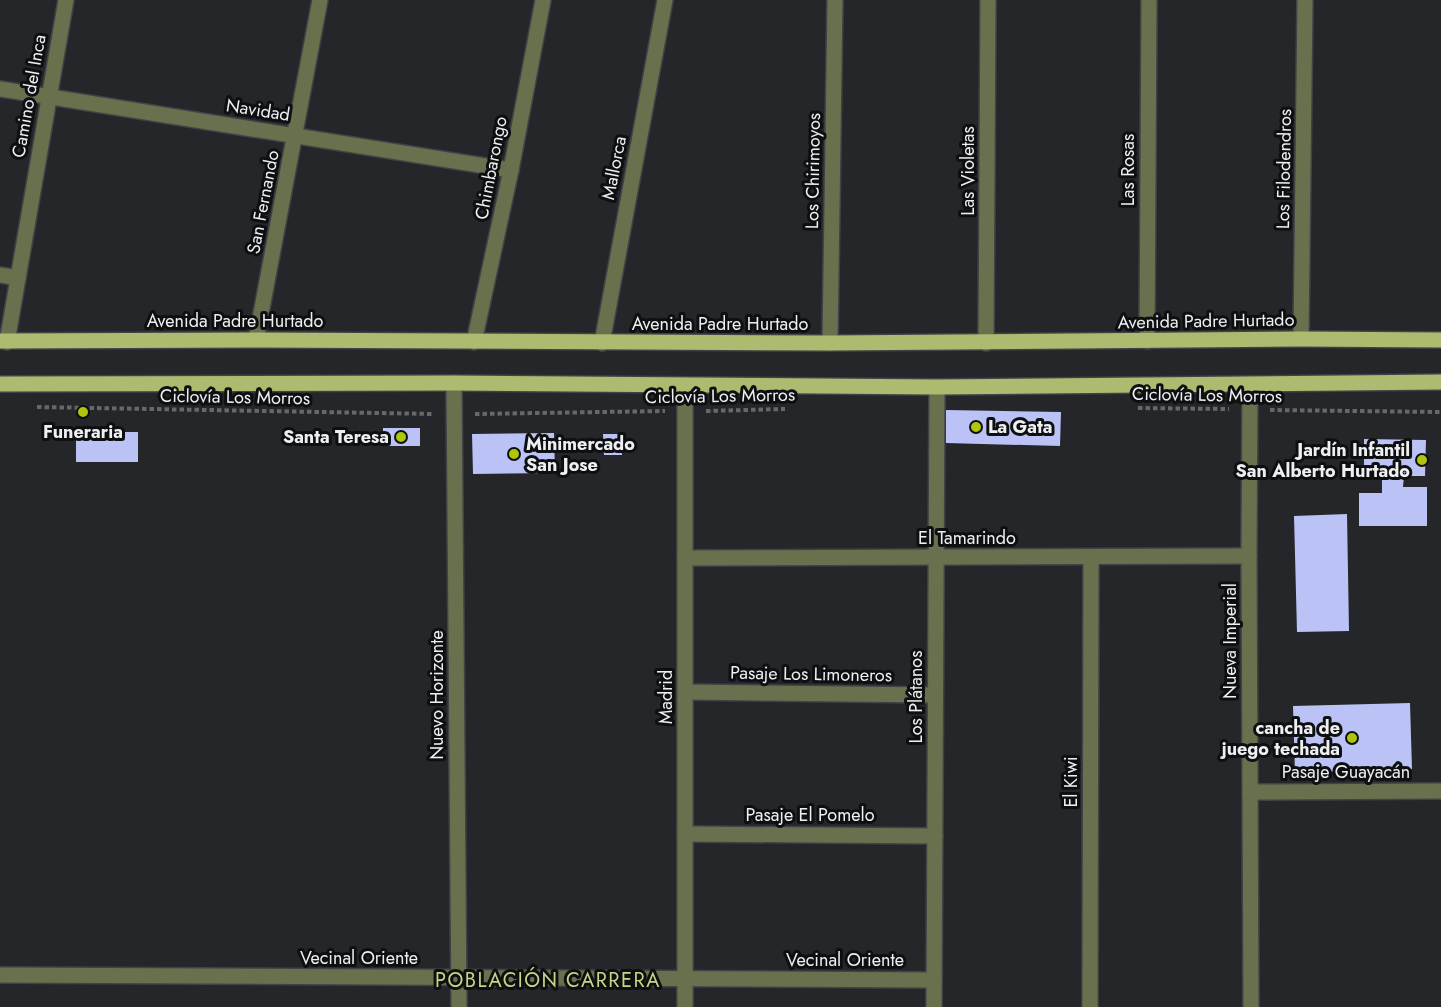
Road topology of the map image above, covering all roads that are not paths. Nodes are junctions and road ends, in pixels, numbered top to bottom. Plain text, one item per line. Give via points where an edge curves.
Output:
1 (66, 0) edge
2 (320, 0) edge
3 (543, 0) edge
4 (665, 0) edge
5 (835, 0) edge
6 (988, 0) edge
7 (1149, 0) edge
8 (1305, 0) edge
9 (0, 89) edge
10 (48, 97) junction
11 (295, 136) junction
12 (511, 170) junction
13 (0, 275) edge
14 (18, 278) junction
15 (1301, 339) junction
16 (256, 340) junction
17 (1441, 340) edge
18 (3, 341) edge
19 (1147, 341) junction
20 (474, 342) junction
21 (602, 343) junction
22 (830, 343) junction
23 (986, 343) junction
24 (1441, 382) edge
25 (454, 383) junction
26 (0, 384) edge
27 (1250, 384) junction
28 (685, 386) junction
29 (937, 387) junction
30 (1249, 556) junction
31 (936, 557) junction
32 (1091, 557) junction
33 (685, 558) junction
34 (686, 692) junction
35 (936, 695) junction
36 (1441, 791) edge
37 (1250, 792) junction
38 (686, 834) junction
39 (935, 836) junction
40 (0, 975) edge
41 (458, 977) junction
42 (685, 979) junction
43 (934, 980) junction
44 (459, 1007) edge
45 (686, 1007) edge
46 (934, 1007) edge
47 (1090, 1007) edge
48 (1251, 1007) edge

1 - 10 street, Camino del Inca
2 - 11 street, San Fernando
3 - 12 street, Chimbarongo
4 - 21 street, Mallorca
5 - 22 street, Los Chirimoyos
6 - 23 street, Las Violetas
7 - 19 street, Las Rosas
8 - 15 street, Los Filodendros
9 - 10 street, Navidad
10 - 11 street, Navidad
10 - 14 street, Camino del Inca
11 - 12 street, Navidad
11 - 16 street, San Fernando
12 - 20 street, Chimbarongo
13 - 14 street
14 - 18 street, Camino del Inca
15 - 17 main road, Avenida Padre Hurtado
15 - 19 main road, Avenida Padre Hurtado
16 - 18 main road, Avenida Padre Hurtado
16 - 20 main road, Avenida Padre Hurtado
19 - 23 main road, Avenida Padre Hurtado
20 - 21 main road, Avenida Padre Hurtado
21 - 22 main road, Avenida Padre Hurtado
22 - 23 main road, Avenida Padre Hurtado
24 - 27 main road
25 - 26 main road
25 - 28 main road
25 - 41 street, Nuevo Horizonte
27 - 29 main road
27 - 30 street, Nueva Imperial
28 - 29 main road
28 - 33 street, Madrid
29 - 31 street, Los Plátanos
30 - 32 street, El Tamarindo
30 - 37 street, Nueva Imperial
31 - 32 street, El Tamarindo
31 - 33 street, El Tamarindo
31 - 35 street, Los Plátanos
32 - 47 street, El Kiwi
33 - 34 street, Madrid
34 - 35 street, Pasaje Los Limoneros
34 - 38 street, Madrid
35 - 39 street, Los Plátanos
36 - 37 street, Pasaje Guayacán
37 - 48 street, Nueva Imperial
38 - 39 street, Pasaje El Pomelo
38 - 42 street, Madrid
39 - 43 street, Los Plátanos
40 - 41 street, Vecinal Oriente
41 - 42 street, Vecinal Oriente
41 - 44 street, Nuevo Horizonte
42 - 43 street, Vecinal Oriente
42 - 45 street, Madrid
43 - 46 street, Los Plátanos

